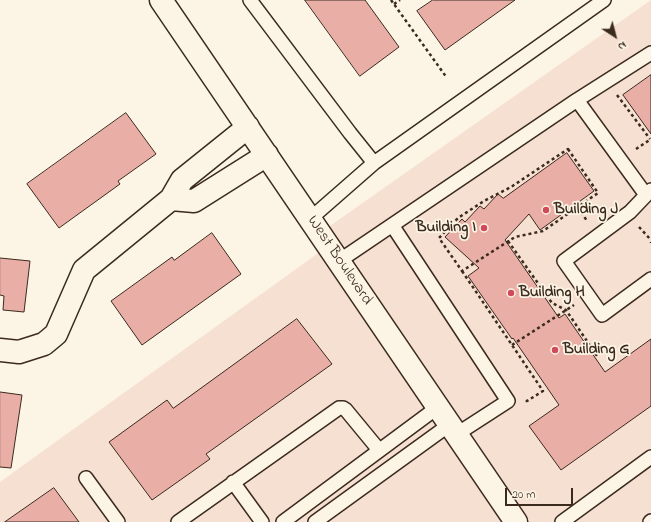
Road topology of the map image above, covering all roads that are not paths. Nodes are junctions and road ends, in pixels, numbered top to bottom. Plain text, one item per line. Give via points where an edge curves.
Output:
1 (161, 0) edge
2 (250, 0) edge
3 (604, 0) edge
4 (651, 53) edge
5 (577, 100) junction
6 (248, 127) junction
7 (267, 155) junction
8 (374, 163) junction
9 (649, 193) edge
10 (171, 199) junction
11 (310, 219) junction
12 (392, 225) junction
13 (339, 261) junction
14 (651, 279) edge
15 (0, 350) edge
16 (448, 422) junction
17 (379, 450) junction
18 (651, 457) edge
19 (86, 478) dead end
20 (233, 482) junction
21 (118, 522) edge
22 (178, 522) edge
23 (262, 522) edge
24 (283, 522) edge
25 (315, 522) edge
26 (516, 522) edge
27 (562, 522) edge

1 - 6 street, West Boulevard
2 - 8 lane
3 - 8 lane
4 - 5 lane
5 - 9 lane
5 - 12 lane
6 - 7 street, West Boulevard
6 - 10 street via 182,180
7 - 10 street via 194,201
7 - 11 street, West Boulevard
8 - 11 lane
9 - 14 lane via 630,212 564,261 602,315
10 - 15 street via 84,270 56,334 44,344 19,352
11 - 13 street, West Boulevard
12 - 13 lane
12 - 16 lane via 508,401
13 - 16 street, West Boulevard
16 - 17 lane
16 - 25 lane
16 - 26 street, West Boulevard
17 - 20 lane via 346,410 339,408
17 - 24 lane
18 - 27 lane
19 - 21 lane
20 - 22 lane
20 - 23 lane

